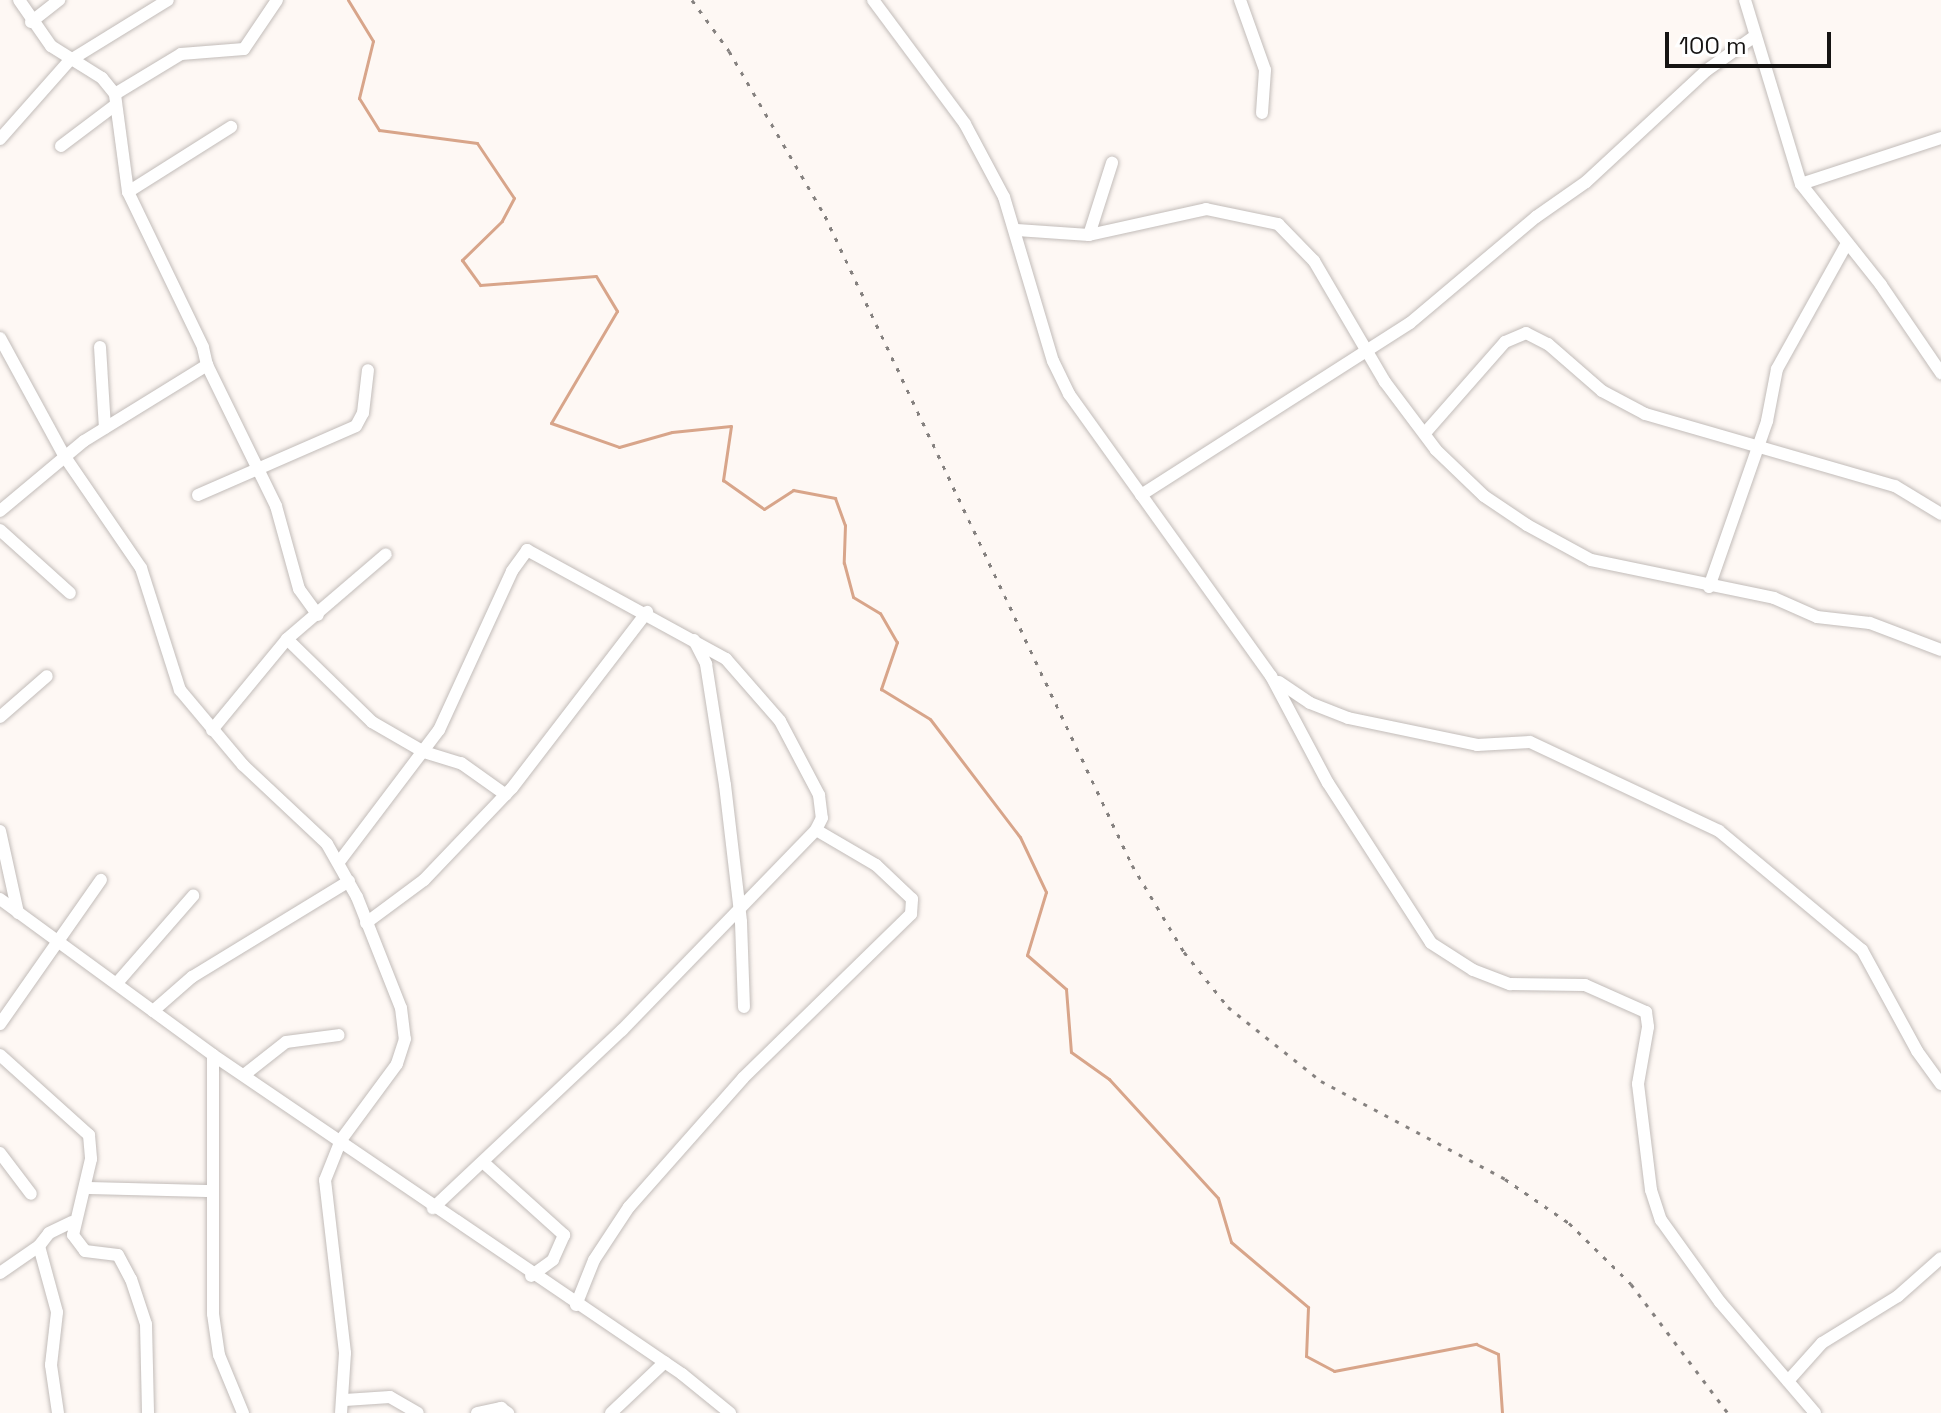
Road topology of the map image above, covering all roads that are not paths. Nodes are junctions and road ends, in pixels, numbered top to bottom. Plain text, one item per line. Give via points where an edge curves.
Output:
1 (19, 0) edge
2 (59, 0) edge
3 (168, 0) edge
4 (277, 0) edge
5 (873, 0) edge
6 (1240, 0) edge
7 (1745, 0) edge
8 (31, 22) junction
9 (1755, 36) junction
10 (69, 61) junction
11 (115, 100) junction
12 (1262, 113) dead end
13 (231, 127) dead end
14 (1941, 138) edge
15 (0, 139) edge
16 (61, 146) dead end
17 (1112, 163) dead end
18 (1801, 184) junction
19 (128, 192) junction
20 (1017, 230) junction
21 (1089, 235) junction
22 (1846, 245) junction
23 (0, 338) edge
24 (100, 347) dead end
25 (1368, 350) junction
26 (207, 365) junction
27 (368, 370) dead end
28 (1941, 373) edge
29 (105, 428) junction
30 (1425, 433) junction
31 (1755, 446) junction
32 (65, 457) junction
33 (261, 469) junction
34 (198, 495) dead end
35 (1141, 495) junction
36 (0, 511) edge
37 (1941, 514) edge
38 (0, 530) edge
39 (386, 554) dead end
40 (1709, 587) junction
41 (70, 593) dead end
42 (647, 612) junction
43 (318, 615) junction
44 (692, 637) junction
45 (287, 639) junction
46 (1941, 650) edge
47 (47, 676) dead end
48 (1271, 676) junction
49 (0, 717) edge
50 (212, 730) junction
51 (424, 752) junction
52 (506, 795) junction
53 (816, 830) junction
54 (0, 831) edge
55 (339, 862) junction
56 (4, 869) edge
57 (101, 880) dead end
58 (349, 881) junction
59 (193, 896) dead end
60 (0, 899) edge
61 (738, 905) junction
62 (18, 913) junction
63 (366, 923) junction
64 (56, 942) junction
65 (117, 983) junction
66 (744, 1007) dead end
67 (153, 1011) junction
68 (0, 1024) edge
69 (339, 1035) dead end
70 (0, 1055) edge
71 (213, 1055) junction
72 (244, 1075) junction
73 (1941, 1084) edge
74 (341, 1140) junction
75 (0, 1153) edge
76 (484, 1163) junction
77 (85, 1188) junction
78 (210, 1191) junction
79 (31, 1194) dead end
80 (433, 1208) junction
81 (72, 1222) junction
82 (39, 1246) junction
83 (1941, 1258) edge
84 (0, 1273) edge
85 (531, 1276) junction
86 (576, 1305) junction
87 (665, 1362) junction
88 (1788, 1381) junction
89 (343, 1407) edge
90 (58, 1413) edge
91 (148, 1413) edge
92 (243, 1413) edge
93 (418, 1413) edge
94 (477, 1413) edge
95 (508, 1413) edge
96 (611, 1413) edge
97 (729, 1413) edge
98 (1815, 1413) edge

1 - 8 street
2 - 8 street
3 - 10 street
4 - 11 street via 244,49 181,54
5 - 20 street via 965,124
6 - 12 street via 1265,70
7 - 9 street
8 - 10 street
9 - 18 street
9 - 25 street via 1707,70 1586,182 1410,323
10 - 11 street via 92,71
10 - 15 street
11 - 16 street
11 - 19 street
13 - 19 street
14 - 18 street
17 - 21 street
18 - 22 street
19 - 26 street
20 - 21 street
20 - 35 street via 1061,382
21 - 25 street via 1206,209 1278,224 1314,261
22 - 28 street via 1881,285
22 - 31 street via 1777,369 1767,421
23 - 32 street
24 - 29 street
25 - 30 street
25 - 35 street
26 - 29 street
26 - 33 street
27 - 33 street via 363,413 356,426
29 - 32 street
30 - 31 street via 1505,342 1526,333 1548,344 1602,391 1645,414
30 - 40 street via 1447,463 1484,496 1563,547 1591,560
31 - 37 street via 1895,486
31 - 40 street
32 - 36 street
32 - 50 street via 141,568 174,679
33 - 34 street
33 - 43 street via 283,527 294,580
35 - 48 street
38 - 41 street
39 - 43 street
40 - 46 street via 1774,598 1817,617 1878,625
42 - 44 street
42 - 51 street via 527,550
42 - 52 street
43 - 45 street
44 - 53 street via 740,672 791,738 819,795 822,818
44 - 61 street via 706,664
45 - 50 street
45 - 51 street via 359,711
47 - 49 street
48 - 73 street via 1301,698 1348,718 1477,745 1530,742 1719,831 1862,950
48 - 88 street via 1328,783 1431,943 1473,970 1510,984 1585,985 1646,1012 1638,1084 1654,1203 1720,1302
50 - 55 street via 260,783 316,831
51 - 52 street via 461,763
51 - 55 street
52 - 63 street via 424,880
53 - 61 street
53 - 86 street via 876,865 912,899 911,914 743,1078 629,1207 594,1260
54 - 56 street
55 - 58 street
56 - 62 street
57 - 64 street
58 - 63 street
58 - 67 street via 192,977
59 - 65 street
60 - 62 street
61 - 66 street
61 - 76 street via 622,1030
62 - 64 street
63 - 74 street via 401,1008 405,1039 391,1074
64 - 65 street
64 - 68 street
65 - 67 street
67 - 71 street
69 - 72 street via 286,1042
70 - 77 street via 89,1135
71 - 72 street
71 - 78 street
72 - 74 street
74 - 80 street
74 - 89 street via 330,1162 325,1196 344,1343
75 - 79 street
76 - 80 street
76 - 85 street via 564,1235 553,1260
77 - 78 street
77 - 81 street
78 - 92 street via 215,1338
80 - 85 street
81 - 82 street via 49,1233
81 - 91 street via 74,1238 85,1251 113,1252 131,1279 146,1324
82 - 84 street
82 - 90 street via 57,1312 51,1365
83 - 88 street via 1898,1296 1822,1343
85 - 86 street
86 - 87 street
87 - 96 street
87 - 97 street
88 - 98 street
89 - 93 street via 390,1397
94 - 95 street via 501,1408

